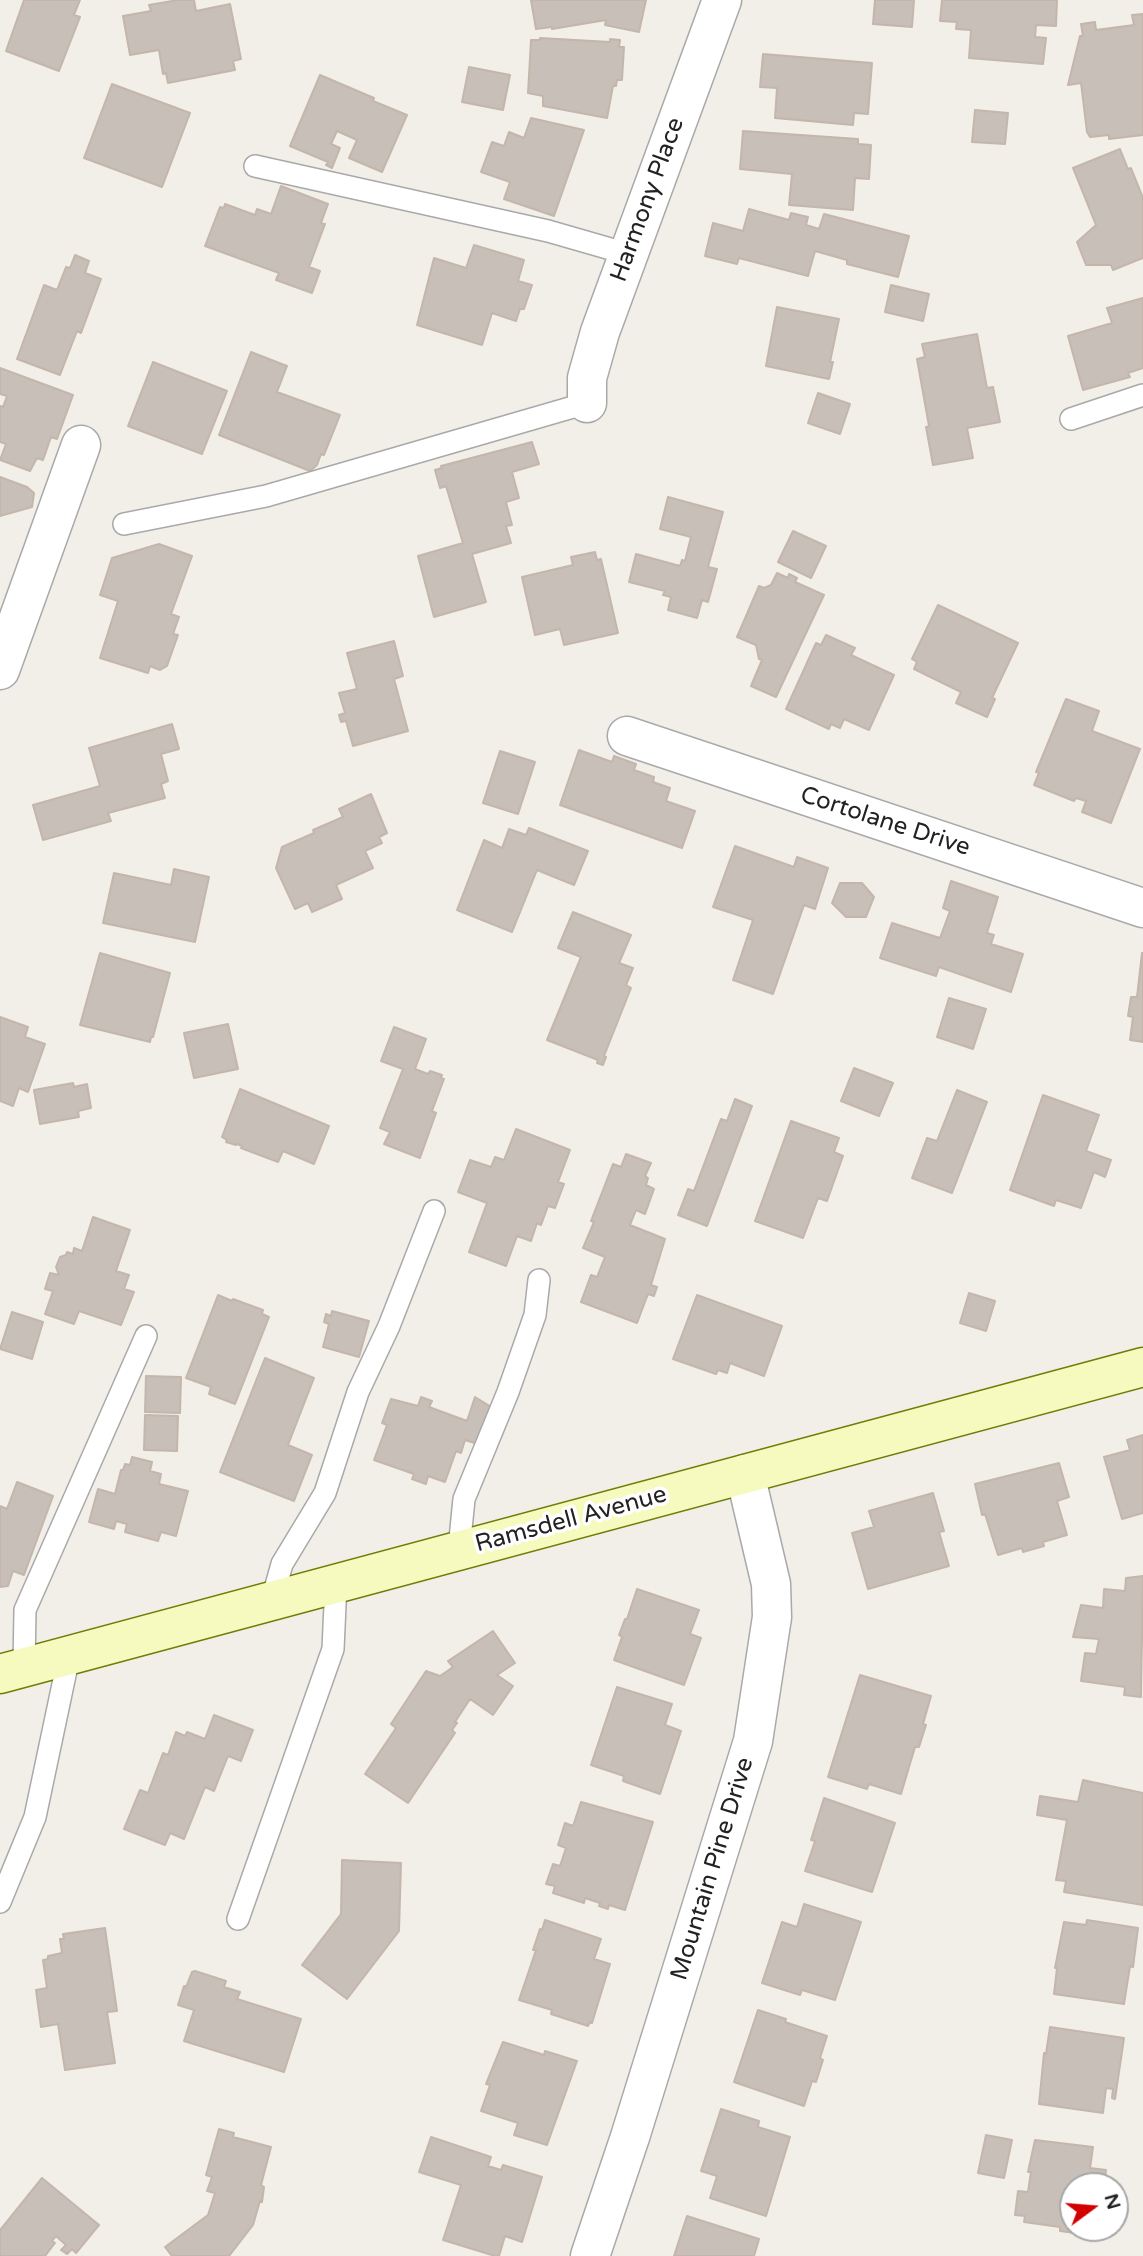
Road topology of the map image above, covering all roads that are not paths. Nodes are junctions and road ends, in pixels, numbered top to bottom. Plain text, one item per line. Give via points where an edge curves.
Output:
1 (722, 0) edge
2 (255, 166) dead end
3 (628, 254) junction
4 (1143, 395) edge
5 (587, 403) joint
6 (1071, 419) dead end
7 (81, 445) dead end
8 (124, 524) dead end
9 (12, 605) edge
10 (0, 670) edge
11 (627, 736) dead end
12 (1143, 908) edge
13 (434, 1211) dead end
14 (539, 1280) dead end
15 (146, 1336) dead end
16 (1143, 1367) edge
17 (745, 1474) junction
18 (459, 1549) junction
19 (336, 1583) junction
20 (272, 1600) junction
21 (69, 1656) junction
22 (12, 1671) edge
23 (0, 1902) edge
24 (238, 1919) dead end
25 (590, 2256) edge

1 - 3 street, Harmony Place
2 - 3 lane via 548,231
3 - 5 street, Harmony Place via 587,378
4 - 6 lane
5 - 8 lane via 266,496
7 - 9 street
9 - 10 street
11 - 12 street, Cortolane Drive
13 - 20 lane via 358,1392 325,1493 282,1564
14 - 18 lane via 535,1315 464,1499
15 - 22 lane via 24,1610
16 - 17 street, Ramsdell Avenue
17 - 18 street, Ramsdell Avenue
17 - 25 street, Mountain Pine Drive via 771,1584 772,1617 753,1741
18 - 19 street, Ramsdell Avenue
19 - 20 street, Ramsdell Avenue
19 - 24 lane via 333,1649
20 - 21 street, Ramsdell Avenue
21 - 22 street, Ramsdell Avenue
21 - 23 lane via 35,1817

